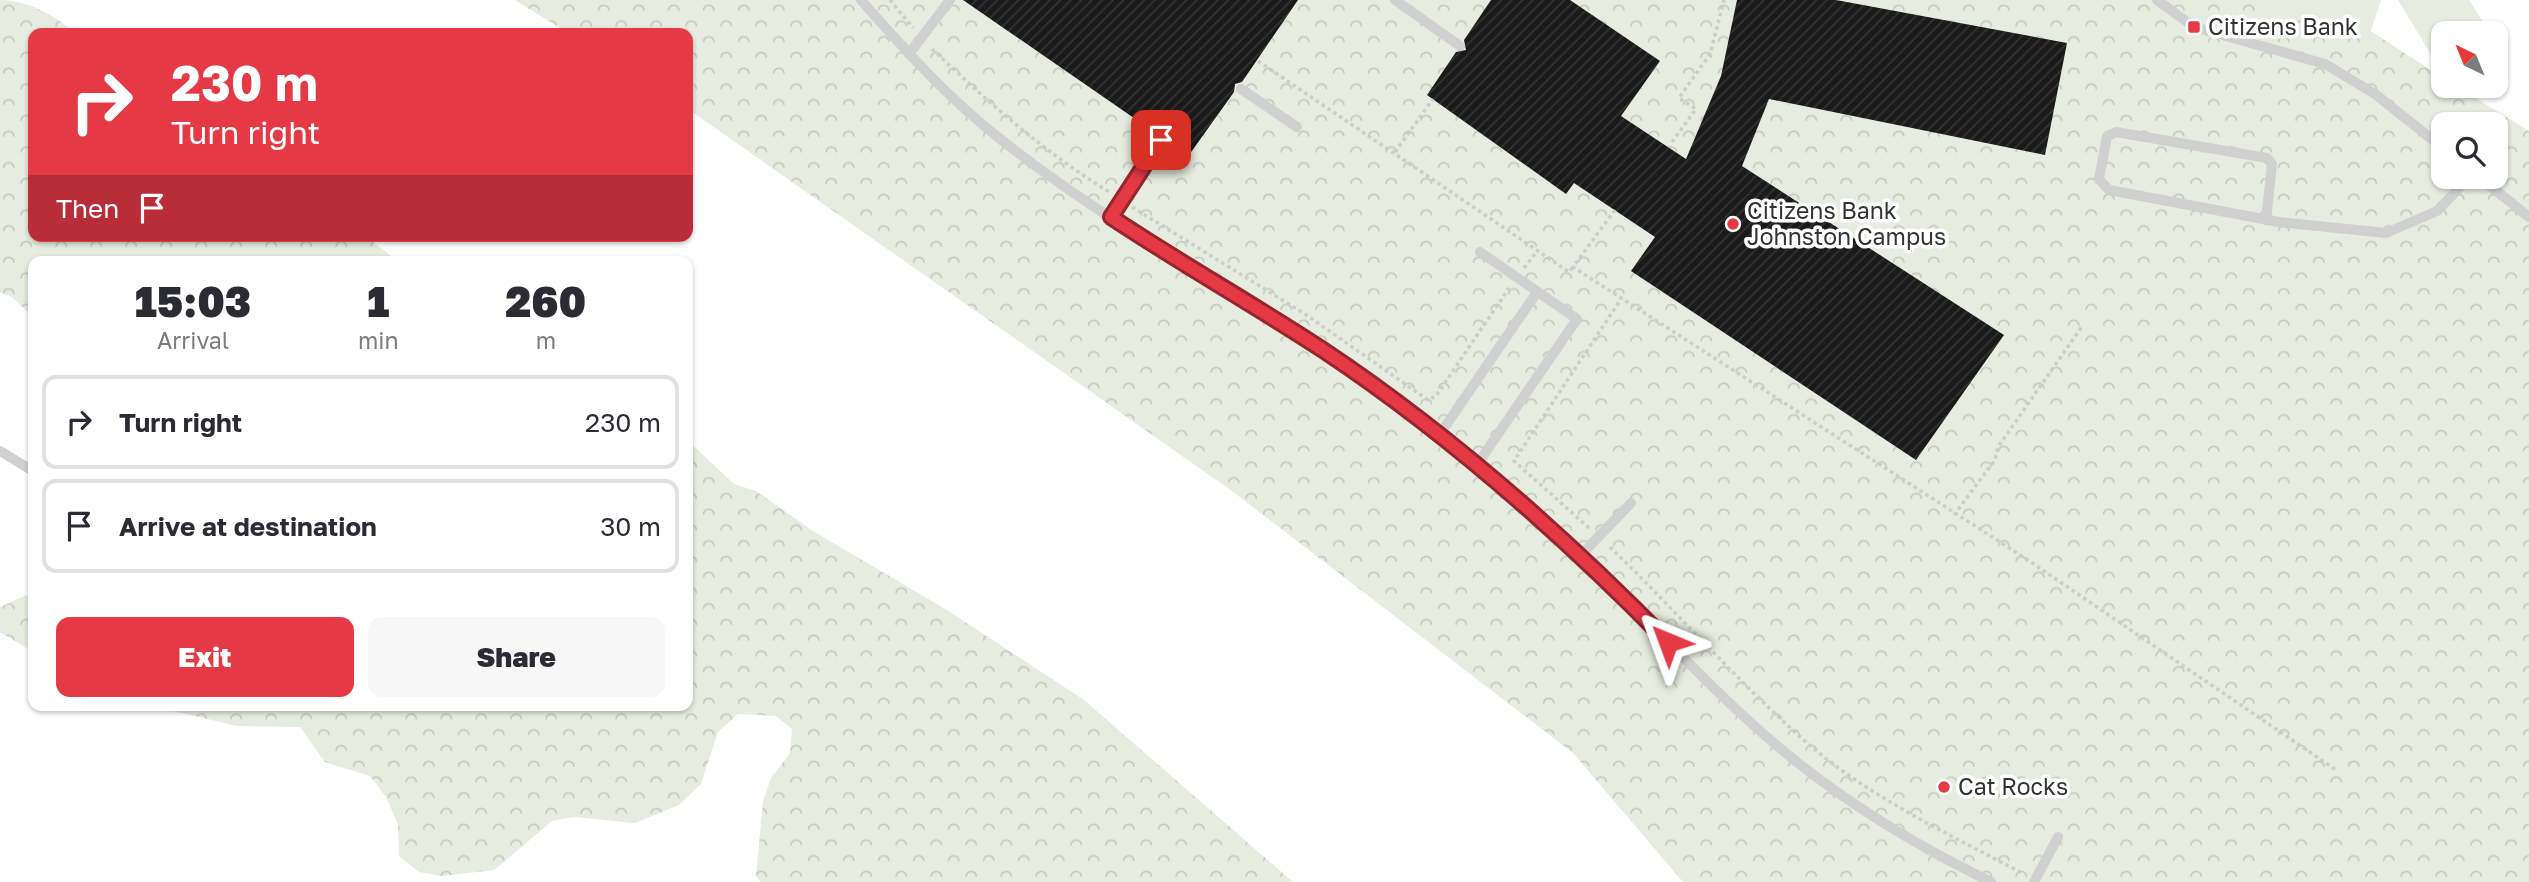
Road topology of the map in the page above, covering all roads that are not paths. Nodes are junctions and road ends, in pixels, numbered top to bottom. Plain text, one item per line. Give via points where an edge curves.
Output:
1 (861, 0) edge
2 (950, 0) edge
3 (1395, 0) edge
4 (2157, 0) edge
5 (1460, 46) dead end
6 (909, 54) junction
7 (1241, 89) dead end
8 (1297, 127) dead end
9 (2431, 138) edge
10 (1161, 140) dead end
11 (2458, 189) edge
12 (2494, 189) edge
13 (2529, 216) edge
14 (1111, 217) junction
15 (2266, 220) junction
16 (1480, 252) dead end
17 (1537, 292) junction
18 (1438, 437) junction
19 (0, 451) edge
20 (1476, 466) junction
21 (28, 468) edge
22 (1631, 503) dead end
23 (1581, 555) junction
24 (2058, 836) dead end
25 (2035, 880) edge
26 (1991, 882) edge

1 - 6 lane
2 - 6 lane
3 - 5 lane
4 - 9 lane via 2194,27 2325,64 2375,94
6 - 14 lane via 999,138
7 - 8 lane
10 - 14 lane
11 - 15 lane via 2437,211 2386,233
12 - 13 lane
14 - 18 lane via 1324,351
15 - 15 lane via 2109,190 2099,179 2106,137 2116,132 2266,158 2273,164
16 - 17 lane
17 - 18 lane
17 - 20 lane via 1577,319
18 - 20 lane
19 - 21 lane
20 - 23 lane
22 - 23 lane
23 - 26 lane via 1740,713 1810,773 1932,854
24 - 25 lane

